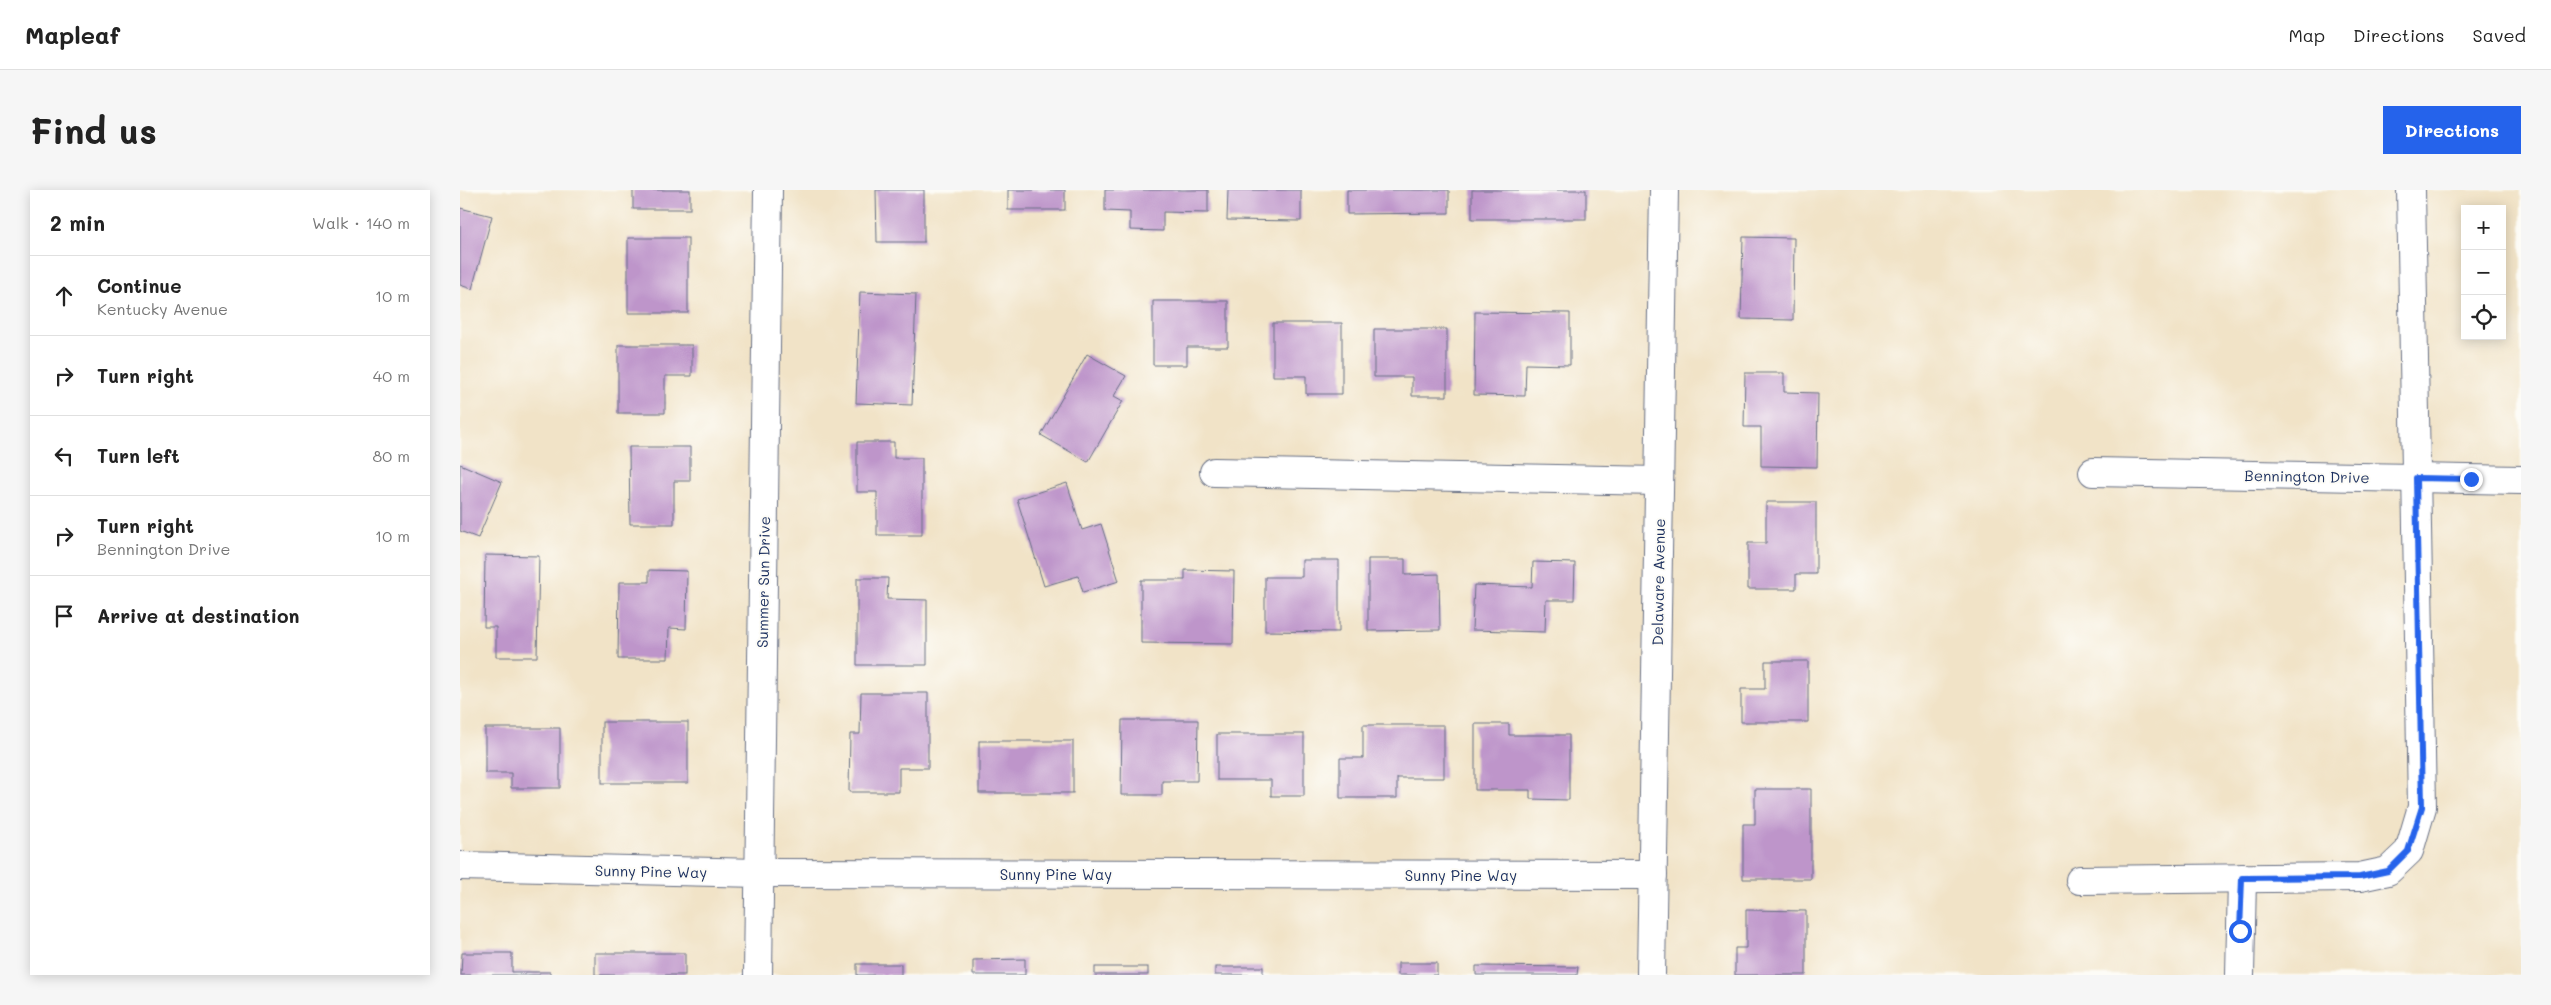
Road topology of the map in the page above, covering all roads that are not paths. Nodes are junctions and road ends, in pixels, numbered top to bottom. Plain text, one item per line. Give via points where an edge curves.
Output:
1 (768, 190) edge
2 (1664, 190) edge
3 (2411, 190) edge
4 (1214, 472) dead end
5 (2093, 472) dead end
6 (2416, 478) junction
7 (2521, 480) edge
8 (1659, 481) junction
9 (460, 866) edge
10 (759, 873) junction
11 (1653, 875) junction
12 (2242, 878) junction
13 (2080, 880) dead end
14 (758, 975) edge
15 (1651, 975) edge
16 (2240, 975) edge

1 - 10 street, Summer Sun Drive
2 - 8 street, Delaware Avenue
3 - 6 street
4 - 8 street
5 - 6 street, Bennington Drive
6 - 7 street, Bennington Drive
6 - 12 street via 2422,807 2408,851 2388,871 2360,877
8 - 11 street, Delaware Avenue
9 - 10 street, Sunny Pine Way
10 - 11 street, Sunny Pine Way
10 - 14 street, Summer Sun Drive
11 - 15 street, Delaware Avenue
12 - 13 street
12 - 16 street

